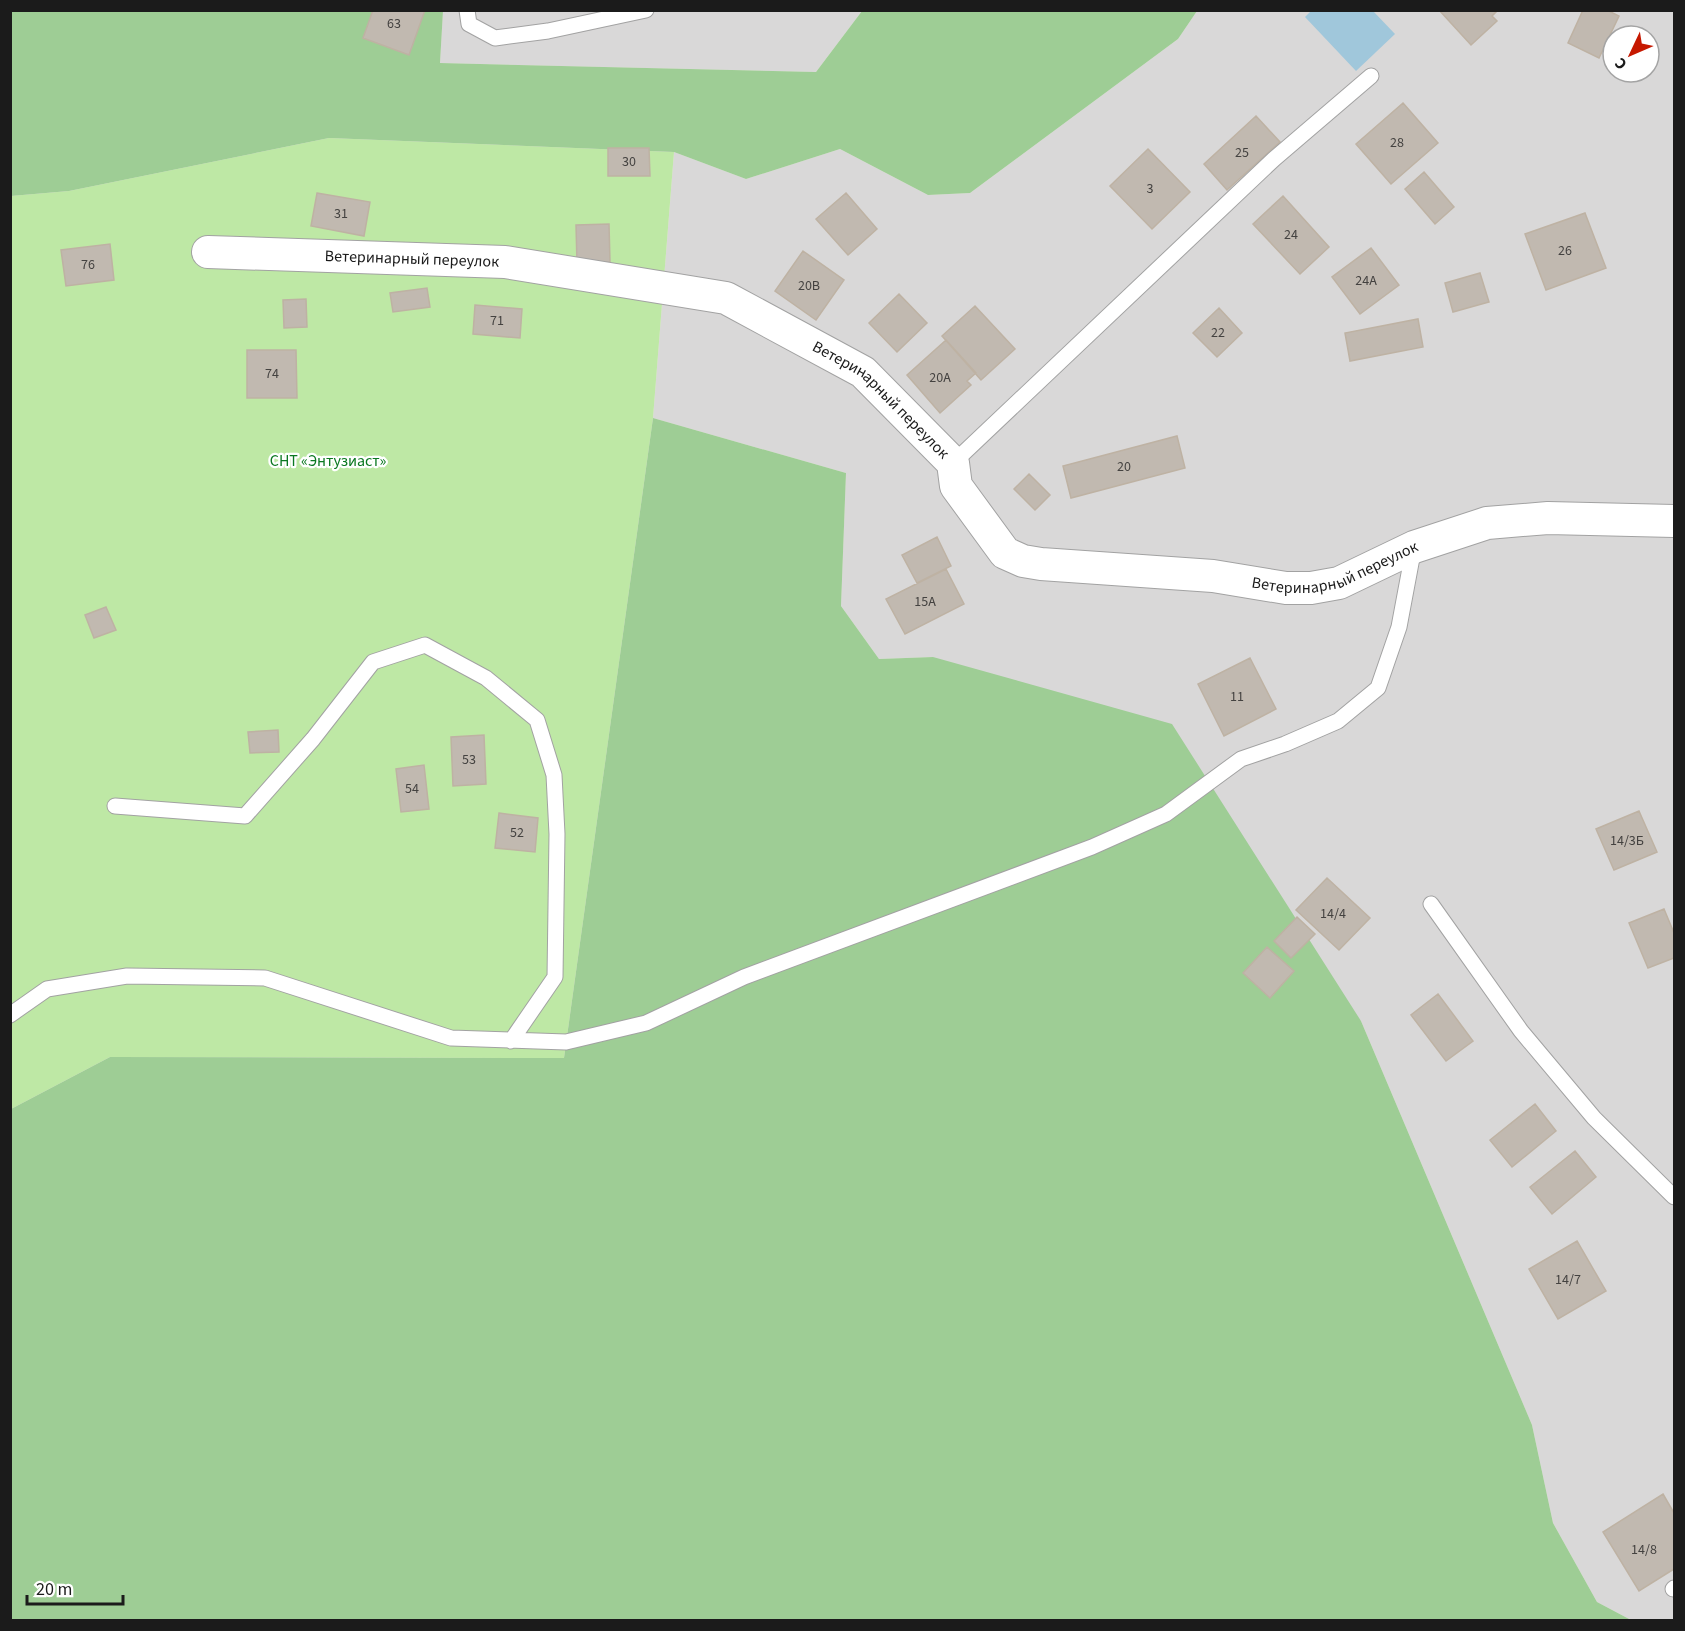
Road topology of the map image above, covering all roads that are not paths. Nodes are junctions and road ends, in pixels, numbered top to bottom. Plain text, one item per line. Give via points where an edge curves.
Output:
1 (467, 10) edge
2 (646, 10) edge
3 (1371, 76) dead end
4 (208, 252) dead end
5 (953, 463) junction
6 (1674, 521) edge
7 (1414, 547) junction
8 (115, 806) dead end
9 (1431, 904) dead end
10 (10, 1015) edge
11 (511, 1041) junction
12 (1674, 1197) edge

1 - 2 lane via 469,24 495,38
3 - 5 lane via 1279,154
4 - 5 street, Ветеринарный переулок via 505,262 726,298 863,372
5 - 7 street, Ветеринарный переулок via 956,486 1005,553 1023,561 1311,588 1339,583
6 - 7 street, Ветеринарный переулок via 1548,518 1487,523
7 - 11 lane via 1399,627 1378,688 1338,721 1241,759 1166,814 1102,842 744,977 646,1023 566,1042
8 - 11 lane via 245,816 314,739 372,662 425,645 486,678 537,720 554,776 555,977
9 - 12 lane via 1521,1031 1594,1118
10 - 11 lane via 47,989 127,976 265,978 451,1038

